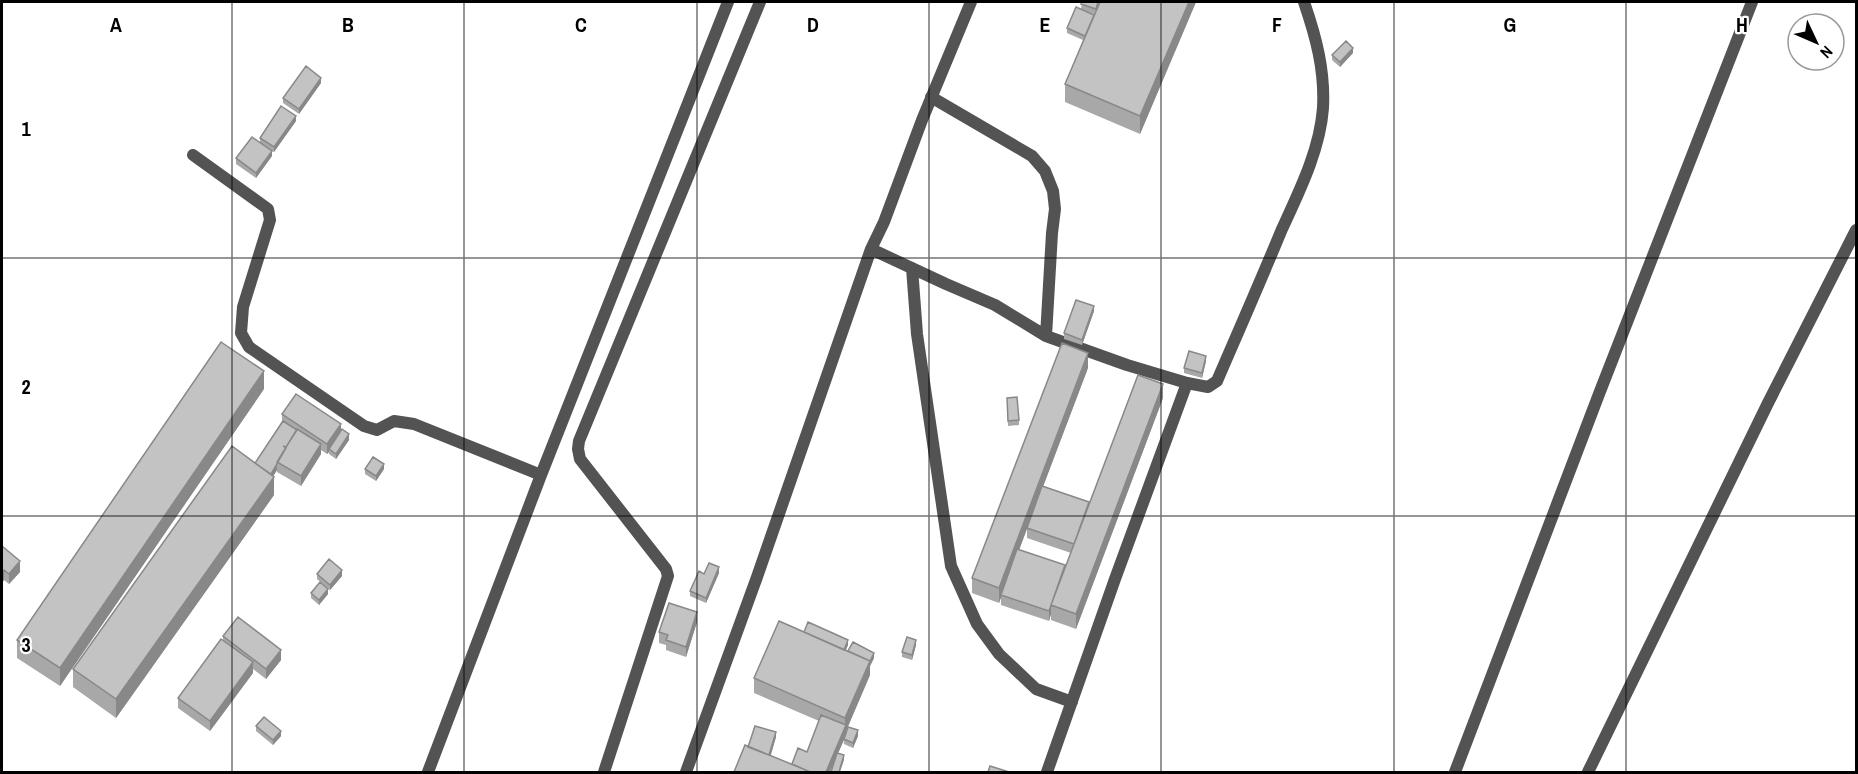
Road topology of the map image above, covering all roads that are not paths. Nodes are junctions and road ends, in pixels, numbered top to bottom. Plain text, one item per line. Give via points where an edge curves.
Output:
1 (728, 2) edge
2 (760, 2) edge
3 (971, 2) edge
4 (1304, 2) edge
5 (1752, 2) edge
6 (931, 97) junction
7 (193, 155) dead end
8 (1857, 230) edge
9 (871, 249) junction
10 (912, 268) junction
11 (1046, 336) junction
12 (1187, 383) junction
13 (541, 475) junction
14 (1072, 702) junction
15 (428, 772) edge
16 (604, 772) edge
17 (686, 772) edge
18 (1047, 772) edge
19 (1455, 772) edge
20 (1588, 772) edge

1 - 13 street
2 - 16 street via 579,441 580,459 668,576
3 - 6 street
4 - 12 street via 1317,38 1323,76 1323,111 1316,142 1303,182 1217,381 1208,387
5 - 19 street
6 - 9 street
6 - 11 street via 1032,156 1045,171 1055,209
7 - 13 street via 268,209 270,220 243,307 241,333 249,347 364,426 377,430 394,421 414,424
8 - 20 street
9 - 10 street
9 - 17 street
10 - 11 street via 995,304
10 - 14 street via 917,334 951,566 977,624 999,654 1036,689
11 - 12 street
12 - 14 street
13 - 15 street
14 - 18 street

